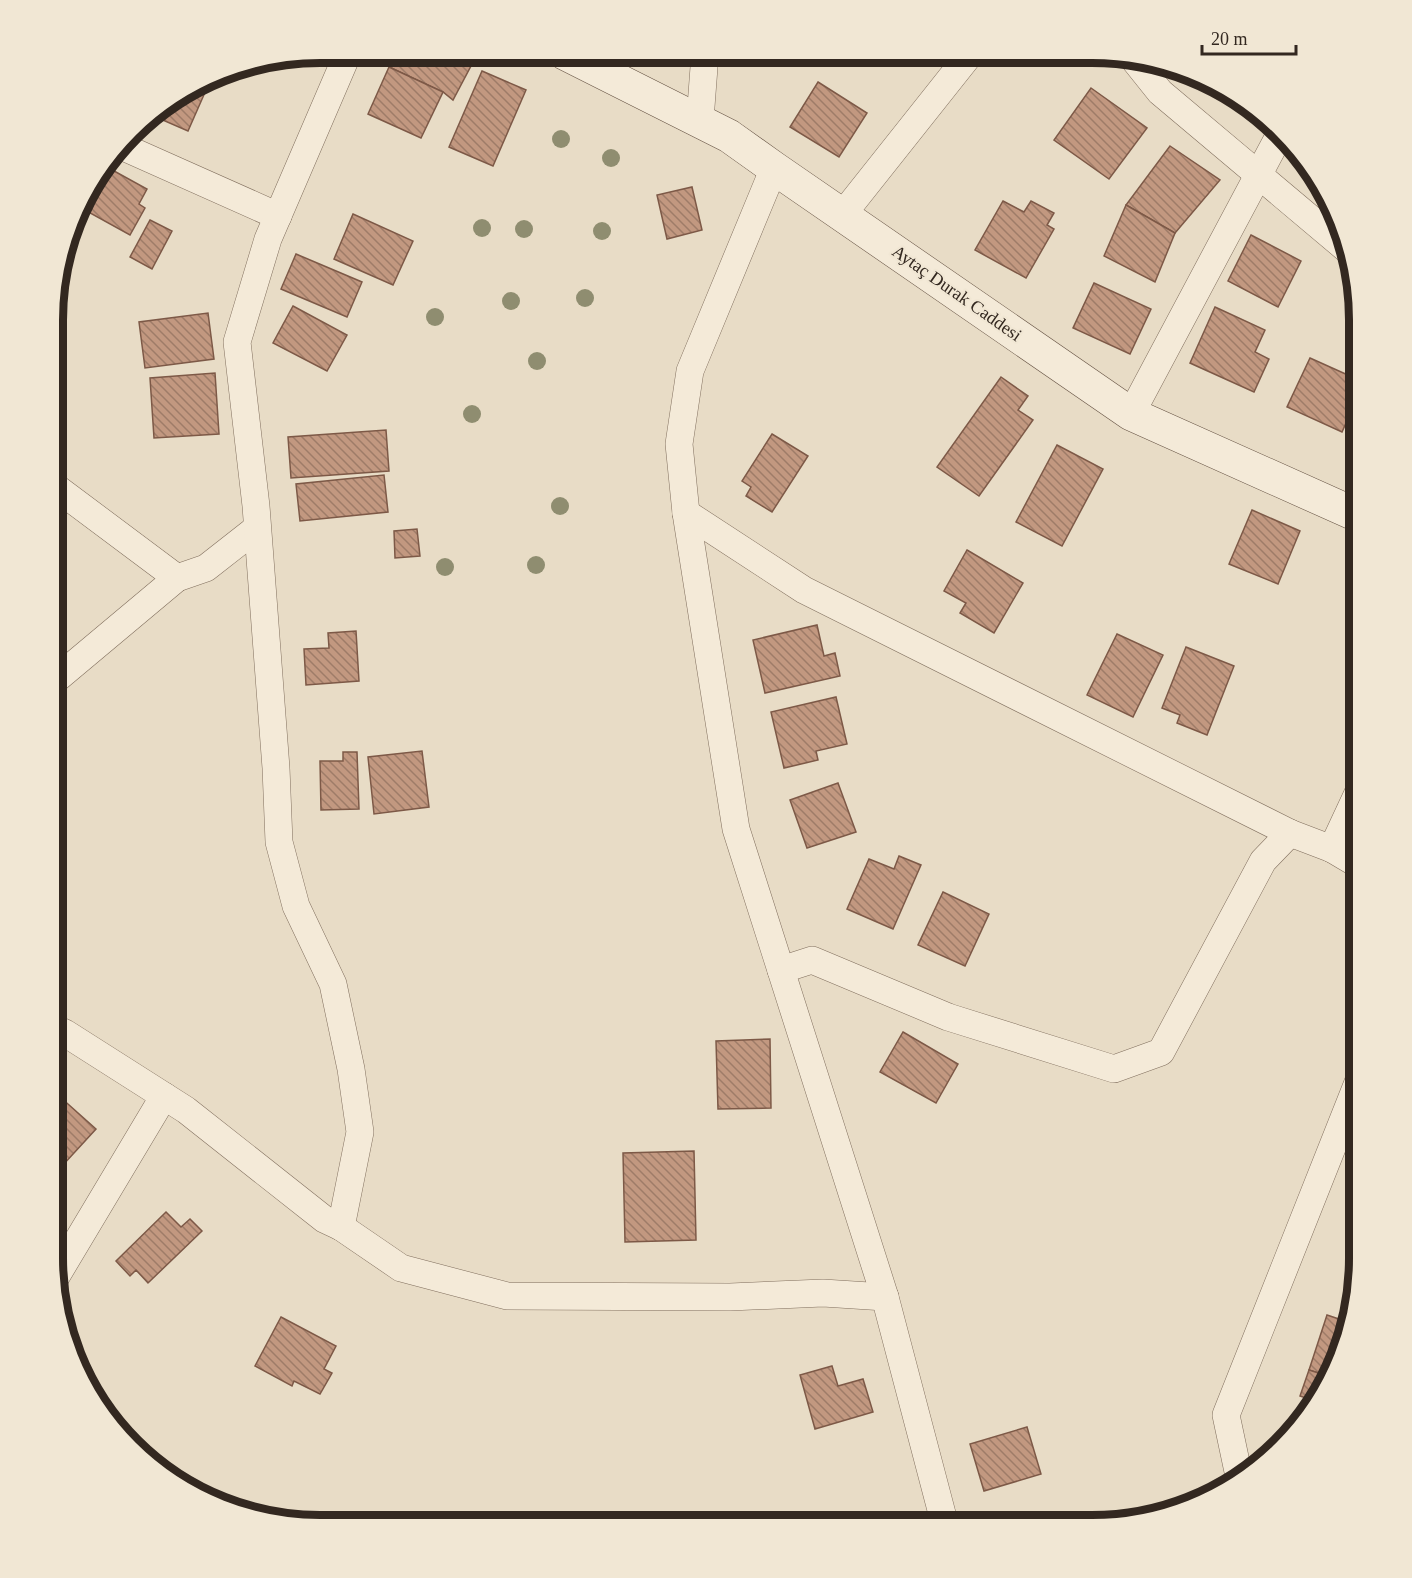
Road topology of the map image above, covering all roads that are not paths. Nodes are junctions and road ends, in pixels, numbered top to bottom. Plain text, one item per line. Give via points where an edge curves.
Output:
1 (344, 63) edge
2 (584, 63) edge
3 (704, 63) edge
4 (963, 63) edge
5 (1141, 68) edge
6 (700, 120) junction
7 (1276, 141) edge
8 (128, 149) edge
9 (774, 168) junction
10 (1257, 174) junction
11 (843, 214) junction
12 (278, 216) junction
13 (1336, 240) edge
14 (1131, 414) junction
15 (63, 493) edge
16 (1349, 512) edge
17 (686, 513) junction
18 (257, 528) junction
19 (177, 578) junction
20 (63, 673) edge
21 (1349, 812) edge
22 (1290, 833) junction
23 (1332, 849) junction
24 (1349, 859) edge
25 (781, 970) junction
26 (63, 1032) edge
27 (164, 1096) junction
28 (1349, 1105) edge
29 (341, 1227) junction
30 (63, 1264) edge
31 (885, 1297) junction
32 (1237, 1471) edge
33 (942, 1515) edge

1 - 12 street
2 - 6 main road, Aytaç Durak Caddesi
3 - 6 street
4 - 11 street
5 - 10 street via 1160,92
6 - 9 main road, Aytaç Durak Caddesi
7 - 10 street
8 - 12 street
9 - 11 main road, Aytaç Durak Caddesi
9 - 17 street via 690,371 679,444
10 - 13 street
10 - 14 street
11 - 14 main road, Aytaç Durak Caddesi
12 - 18 street via 237,342
14 - 16 main road, Aytaç Durak Caddesi
15 - 19 street
17 - 22 street via 804,590
17 - 25 street via 736,830
18 - 19 street via 206,568
18 - 29 street via 279,842 296,906 333,984 360,1132
19 - 20 street
21 - 23 street
22 - 23 street
22 - 25 street via 1263,861 1161,1053 1114,1069 948,1017 812,960
23 - 24 street
25 - 31 street
26 - 27 street
27 - 29 street via 324,1219
27 - 30 street
28 - 32 street via 1226,1415
29 - 31 street via 401,1268 507,1296 730,1297 823,1293
31 - 33 street

